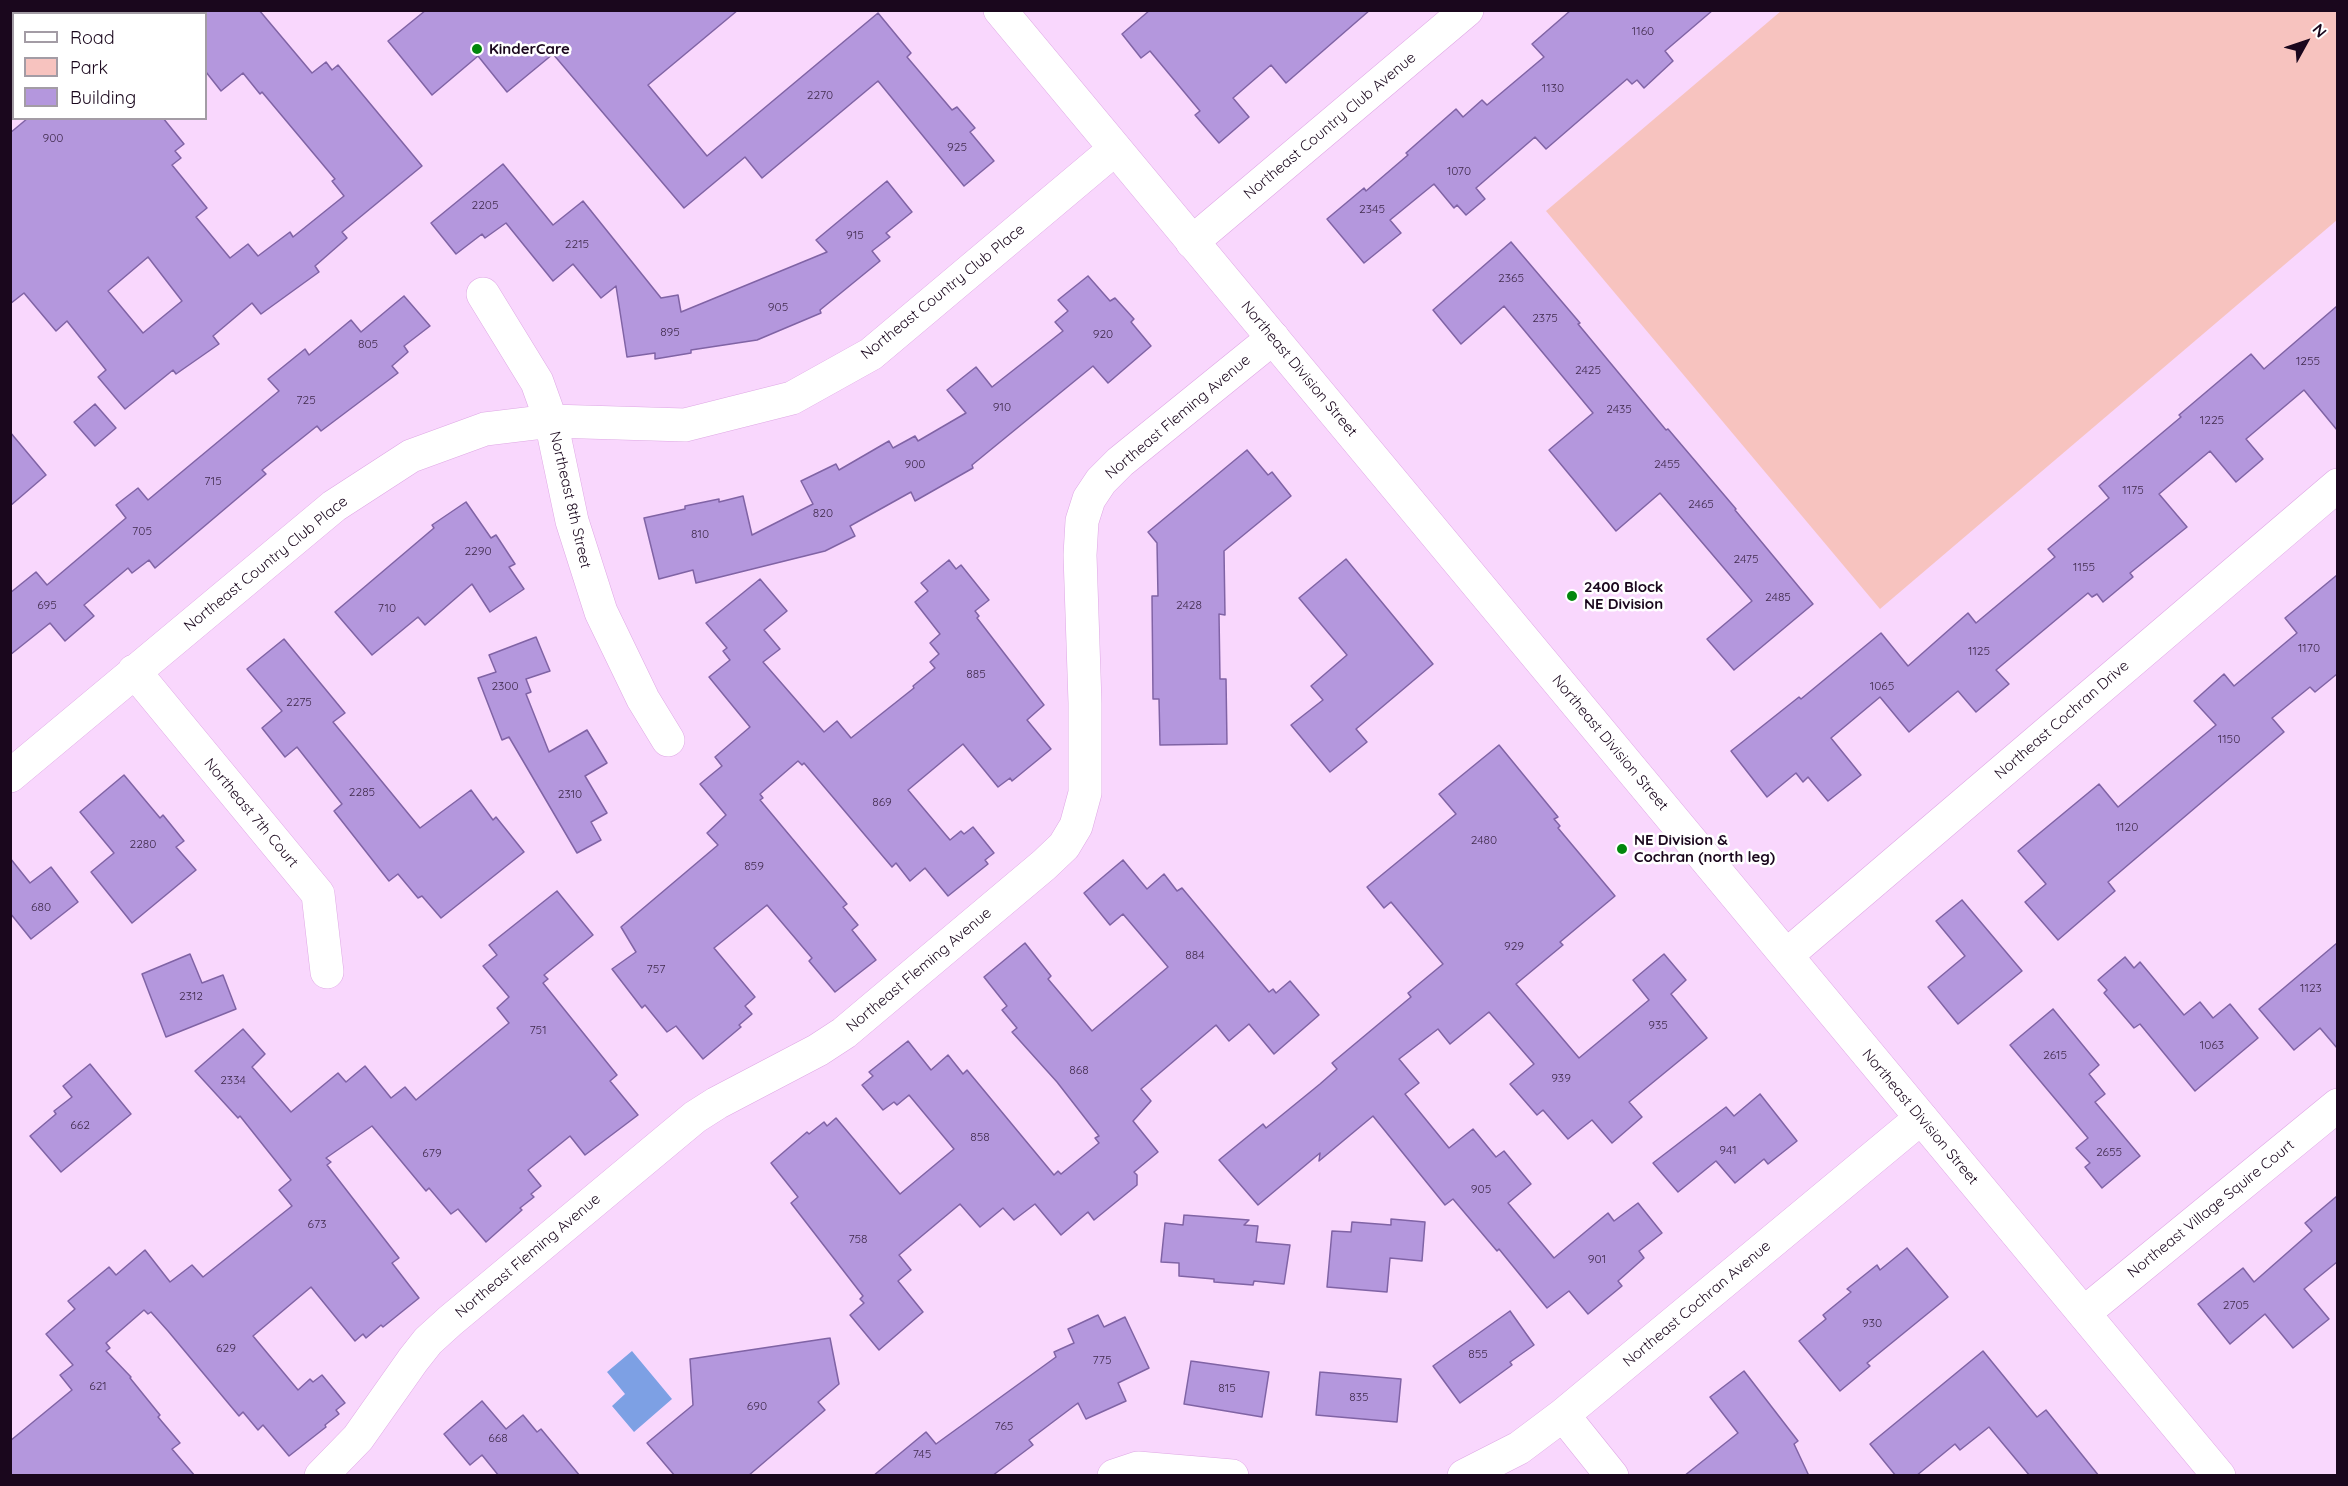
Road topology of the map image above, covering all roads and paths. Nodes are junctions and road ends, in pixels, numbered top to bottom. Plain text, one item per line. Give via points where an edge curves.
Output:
1 (1000, 10) edge
2 (1467, 10) edge
3 (1115, 149) junction
4 (1192, 242) junction
5 (483, 294) dead end
6 (1273, 338) junction
7 (551, 422) junction
8 (2337, 485) edge
9 (134, 671) junction
10 (668, 740) dead end
11 (10, 776) edge
12 (1787, 956) junction
13 (327, 972) dead end
14 (2337, 1105) edge
15 (1921, 1118) junction
16 (2084, 1313) junction
17 (1563, 1416) junction
18 (321, 1476) edge
19 (1114, 1476) edge
20 (1232, 1476) edge
21 (1464, 1476) edge
22 (1612, 1476) edge
23 (2219, 1476) edge

1 - 3 street, Northeast Division Street
2 - 4 street, Northeast Country Club Avenue
3 - 4 street, Northeast Division Street
3 - 7 street, Northeast Country Club Place via 871,354 792,398 685,426
4 - 6 street, Northeast Division Street
5 - 7 street, Northeast 8th Street via 537,382
6 - 12 street, Northeast Division Street
6 - 18 street, Northeast Fleming Avenue via 1120,462 1089,499 1082,521 1080,555 1085,792 1076,826 1064,846 844,1033 695,1117 450,1321 413,1360 358,1438
7 - 9 street, Northeast Country Club Place via 485,429 411,456 334,506
7 - 10 street, Northeast 8th Street via 572,521 601,612 634,682
8 - 12 street, Northeast Cochran Drive
9 - 11 street, Northeast Country Club Place
9 - 13 street, Northeast 7th Court via 318,894
12 - 15 street, Northeast Division Street
14 - 16 street, Northeast Village Squire Court
15 - 16 street, Northeast Division Street
15 - 17 street, Northeast Cochran Avenue
16 - 23 street, Northeast Division Street
17 - 21 street, Northeast Cochran Avenue via 1519,1448
17 - 22 street
19 - 20 street via 1138,1468

